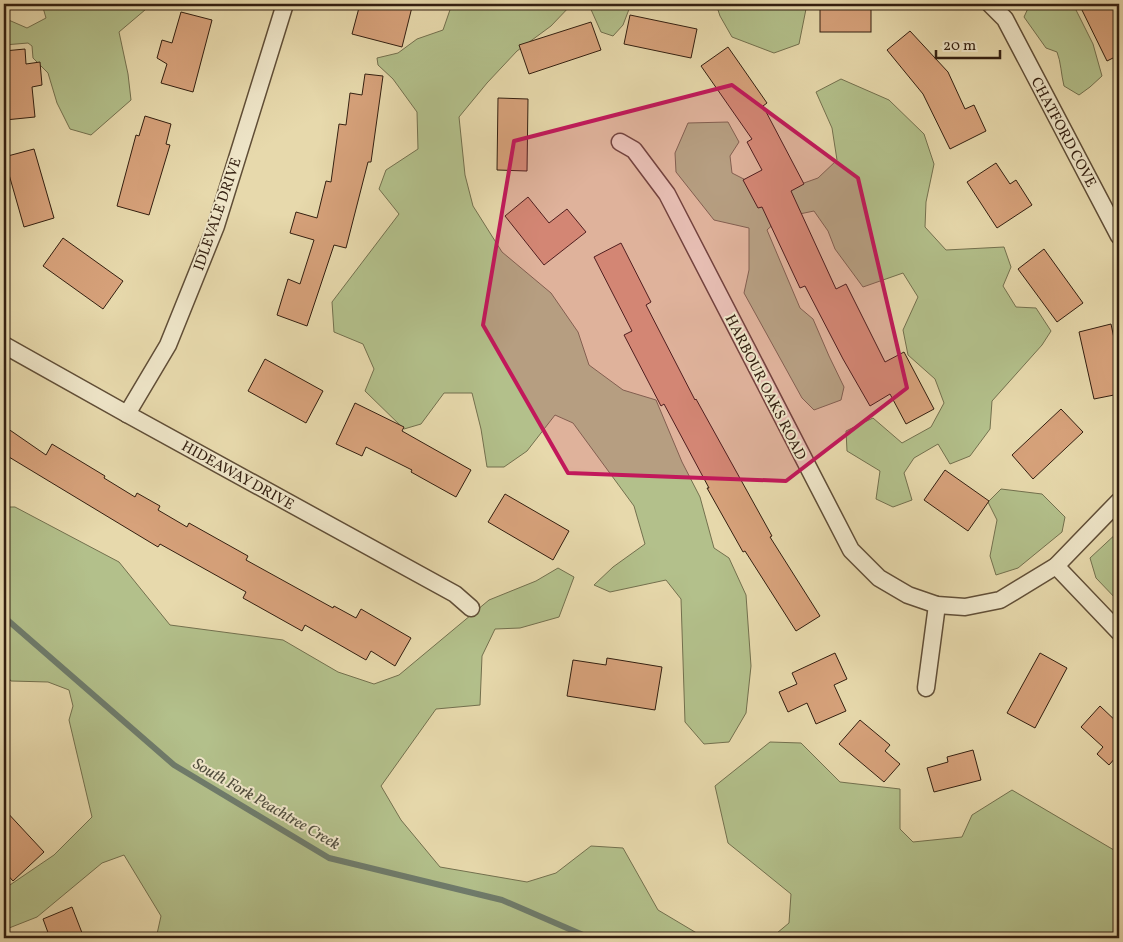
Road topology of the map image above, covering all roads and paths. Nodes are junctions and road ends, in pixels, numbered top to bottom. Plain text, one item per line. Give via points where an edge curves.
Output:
1 (284, 4) edge
2 (990, 4) edge
3 (620, 142) dead end
4 (1119, 236) edge
5 (4, 344) edge
6 (126, 414) junction
7 (1119, 502) edge
8 (1056, 566) junction
9 (937, 605) junction
10 (471, 608) dead end
11 (1119, 632) edge
12 (926, 688) dead end

1 - 6 street, IDLEVALE DRIVE via 216,226 168,345
2 - 4 street, CHATFORD COVE via 1004,19
3 - 9 street, HARBOUR OAKS ROAD via 634,150 667,194 851,550 879,578 908,595
5 - 6 street, HIDEAWAY DRIVE
6 - 10 street, HIDEAWAY DRIVE via 455,594
7 - 8 street, HARBOUR OAKS ROAD
8 - 9 street, HARBOUR OAKS ROAD via 1000,600 965,607
8 - 11 street
9 - 12 street

